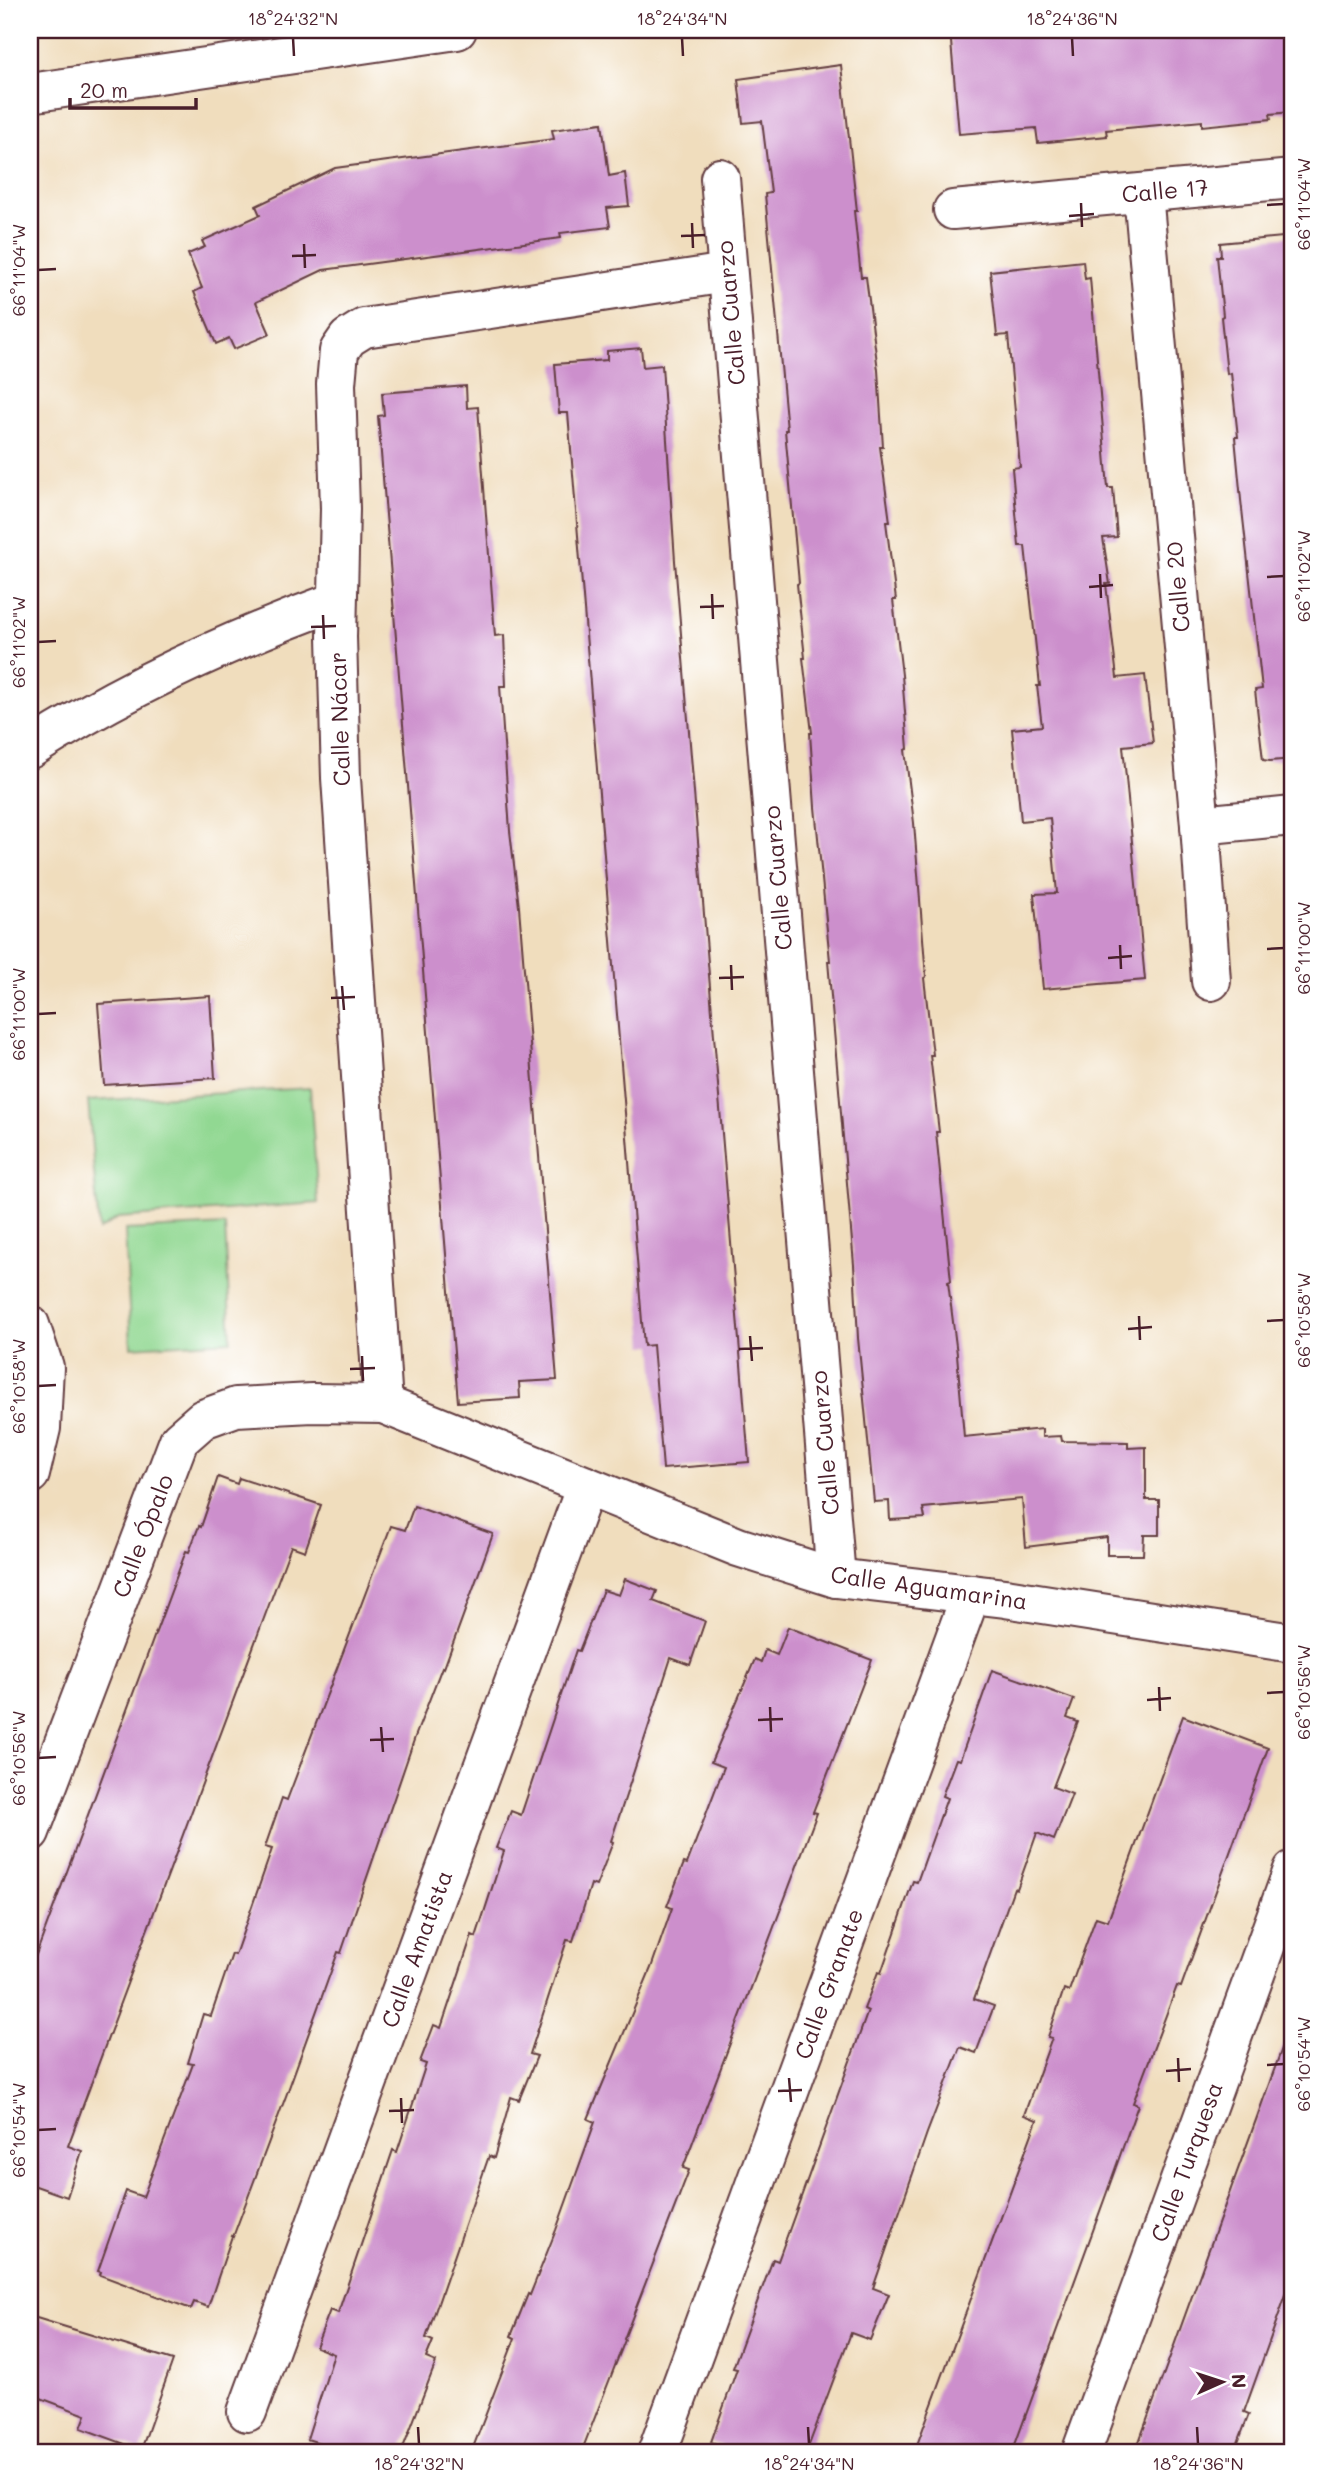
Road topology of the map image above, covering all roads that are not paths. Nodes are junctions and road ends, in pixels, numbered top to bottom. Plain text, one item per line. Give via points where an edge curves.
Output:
1 (457, 30) edge
2 (30, 93) edge
3 (720, 178) dead end
4 (1293, 179) edge
5 (1143, 193) junction
6 (953, 210) dead end
7 (727, 273) junction
8 (337, 601) junction
9 (30, 749) edge
10 (1293, 816) edge
11 (1200, 825) junction
12 (1211, 981) dead end
13 (30, 1325) edge
14 (383, 1404) junction
15 (30, 1474) edge
16 (586, 1486) junction
17 (836, 1578) junction
18 (971, 1594) junction
19 (1293, 1643) edge
20 (30, 1832) edge
21 (1293, 1870) edge
22 (247, 2412) dead end
23 (657, 2453) edge
24 (1081, 2453) edge

1 - 2 street
3 - 7 street, Calle Cuarzo
4 - 5 street, Calle 17
5 - 6 street, Calle 17
5 - 11 street, Calle 20
7 - 8 street, Calle Nácar via 364,328 348,338 339,351 335,384 340,509
7 - 17 street, Calle Cuarzo
8 - 9 street via 152,679
8 - 14 street, Calle Nácar via 341,778
10 - 11 street
11 - 12 street, Calle 20
13 - 15 street via 44,1367 41,1428
14 - 16 street, Calle Aguamarina
14 - 20 street, Calle Ópalo via 236,1407 203,1419 179,1440
16 - 17 street, Calle Aguamarina via 738,1547
16 - 22 street, Calle Amatista
17 - 18 street, Calle Aguamarina
18 - 19 street, Calle Aguamarina
18 - 23 street, Calle Granate
21 - 24 street, Calle Turquesa

